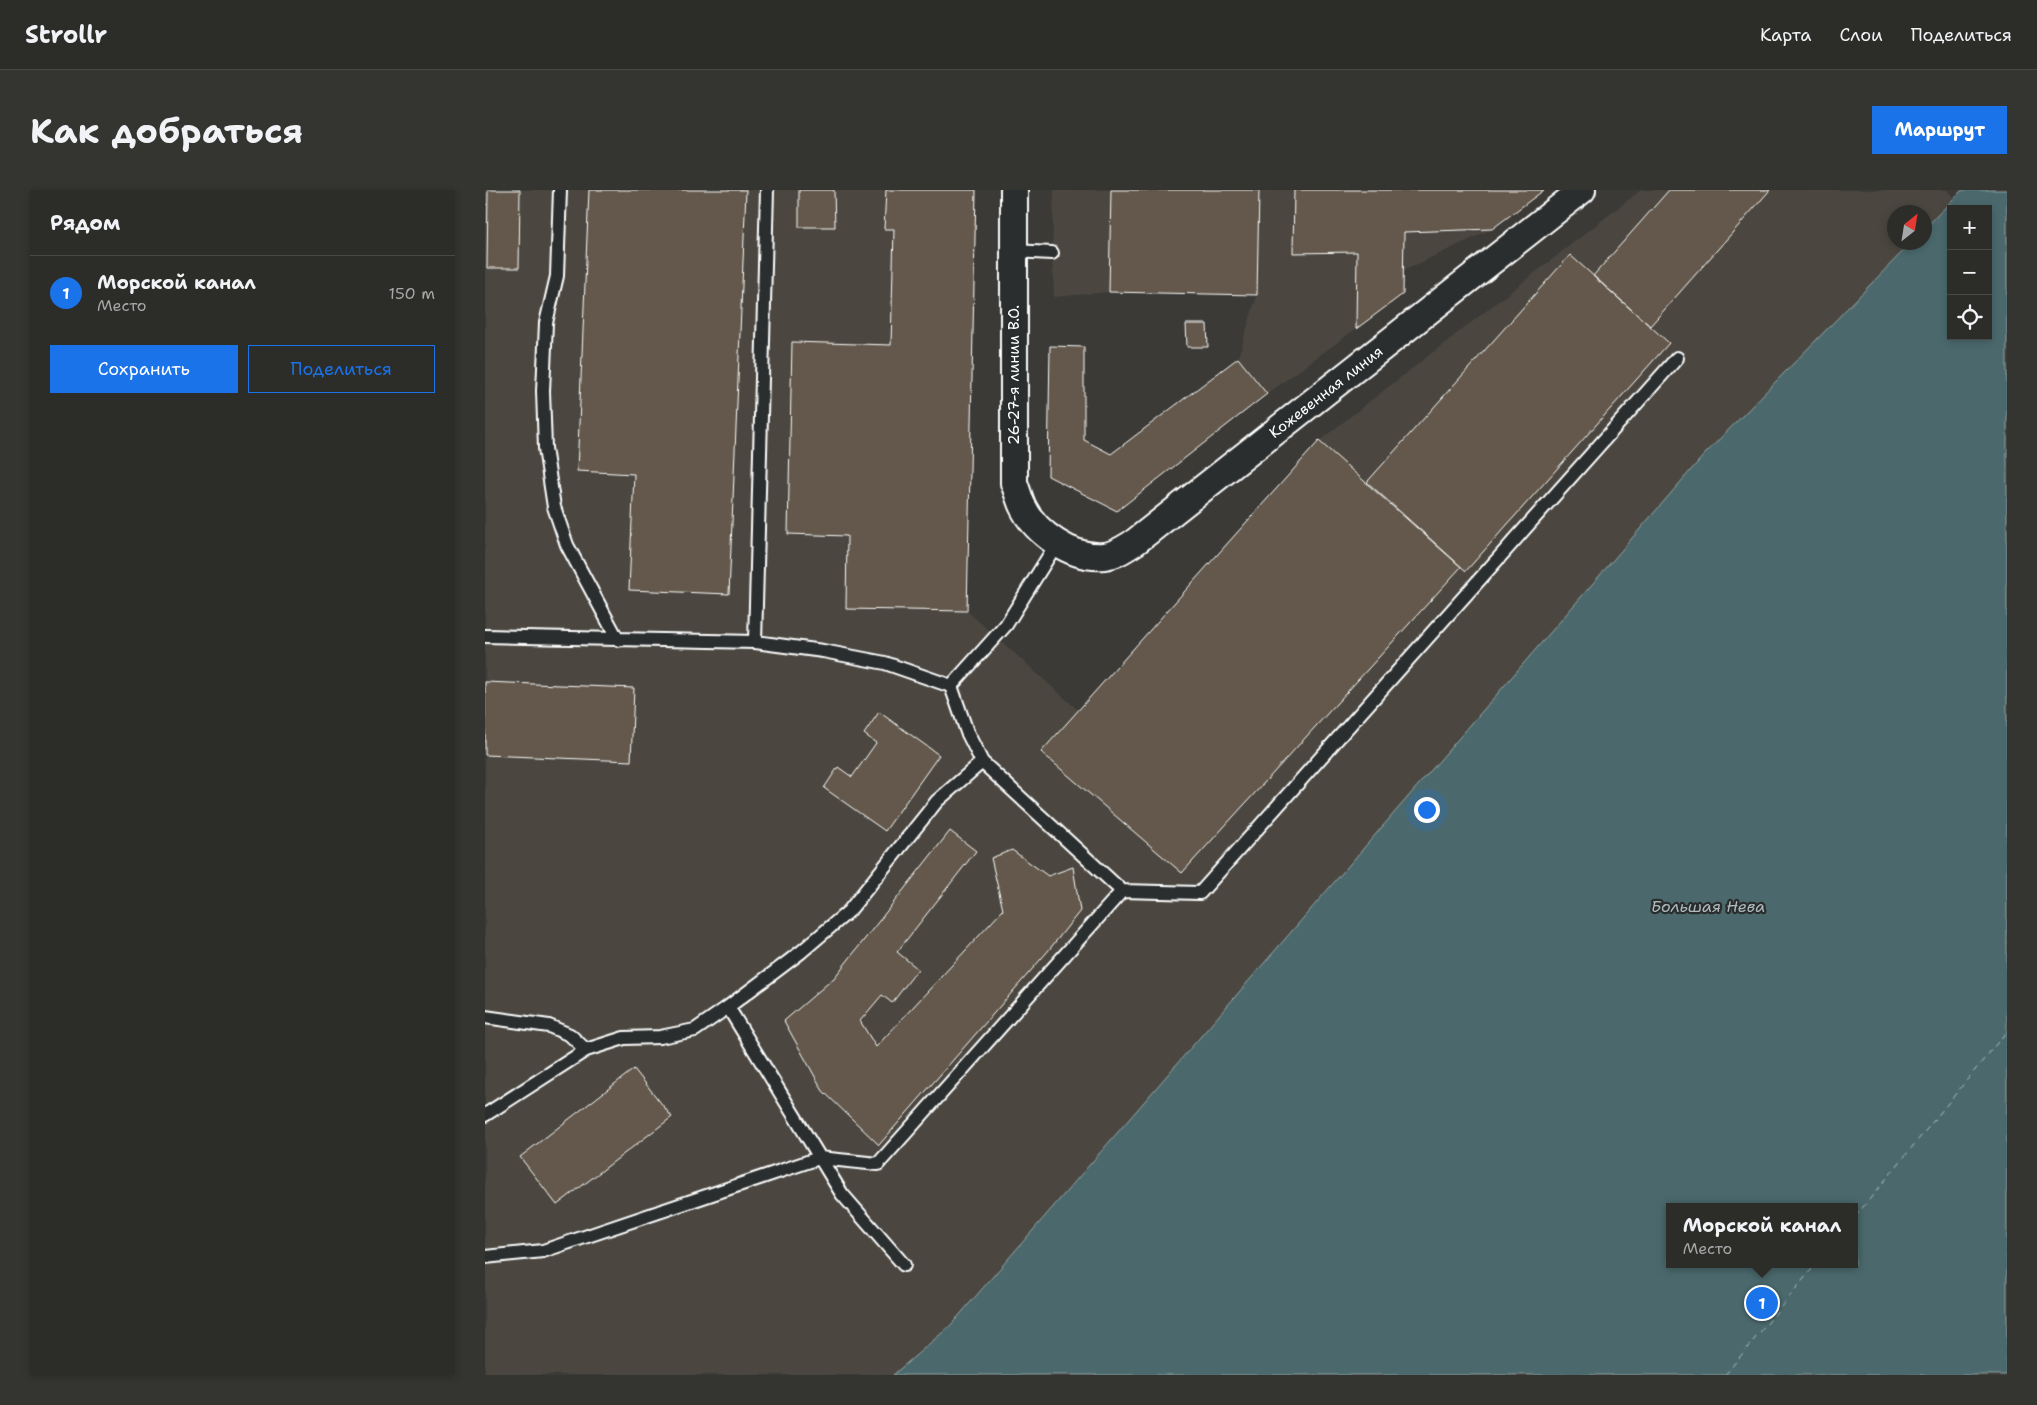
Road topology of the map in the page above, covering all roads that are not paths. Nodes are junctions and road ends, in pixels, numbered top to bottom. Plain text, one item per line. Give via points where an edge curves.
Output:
1 (560, 190) edge
2 (767, 190) edge
3 (1014, 190) edge
4 (1583, 190) edge
5 (1014, 251) junction
6 (1052, 253) dead end
7 (1677, 358) dead end
8 (1057, 543) junction
9 (485, 636) edge
10 (618, 640) junction
11 (755, 642) junction
12 (951, 686) junction
13 (982, 762) junction
14 (1122, 890) junction
15 (728, 1008) junction
16 (485, 1017) edge
17 (586, 1050) junction
18 (485, 1115) edge
19 (819, 1158) junction
20 (485, 1257) edge
21 (904, 1265) dead end

1 - 10 lane via 557,276 545,323 545,448 554,507 567,545
2 - 11 lane
3 - 5 street, 26-27-я линии В.О.
4 - 8 street, Кожевенная линия via 1121,551 1104,556 1082,554
5 - 6 lane
5 - 8 street, 26-27-я линии В.О. via 1015,483 1022,506 1037,526
7 - 14 lane via 1201,893
8 - 12 lane via 1006,625
9 - 10 lane
10 - 11 lane
11 - 12 lane via 885,663
12 - 13 lane via 967,732
13 - 14 lane
13 - 15 lane via 937,801 849,911
14 - 19 lane via 878,1164
15 - 17 lane via 695,1030 660,1037 624,1038
15 - 19 lane
16 - 17 lane via 549,1026 570,1035
17 - 18 lane
19 - 20 lane via 543,1251
19 - 21 lane via 842,1194

